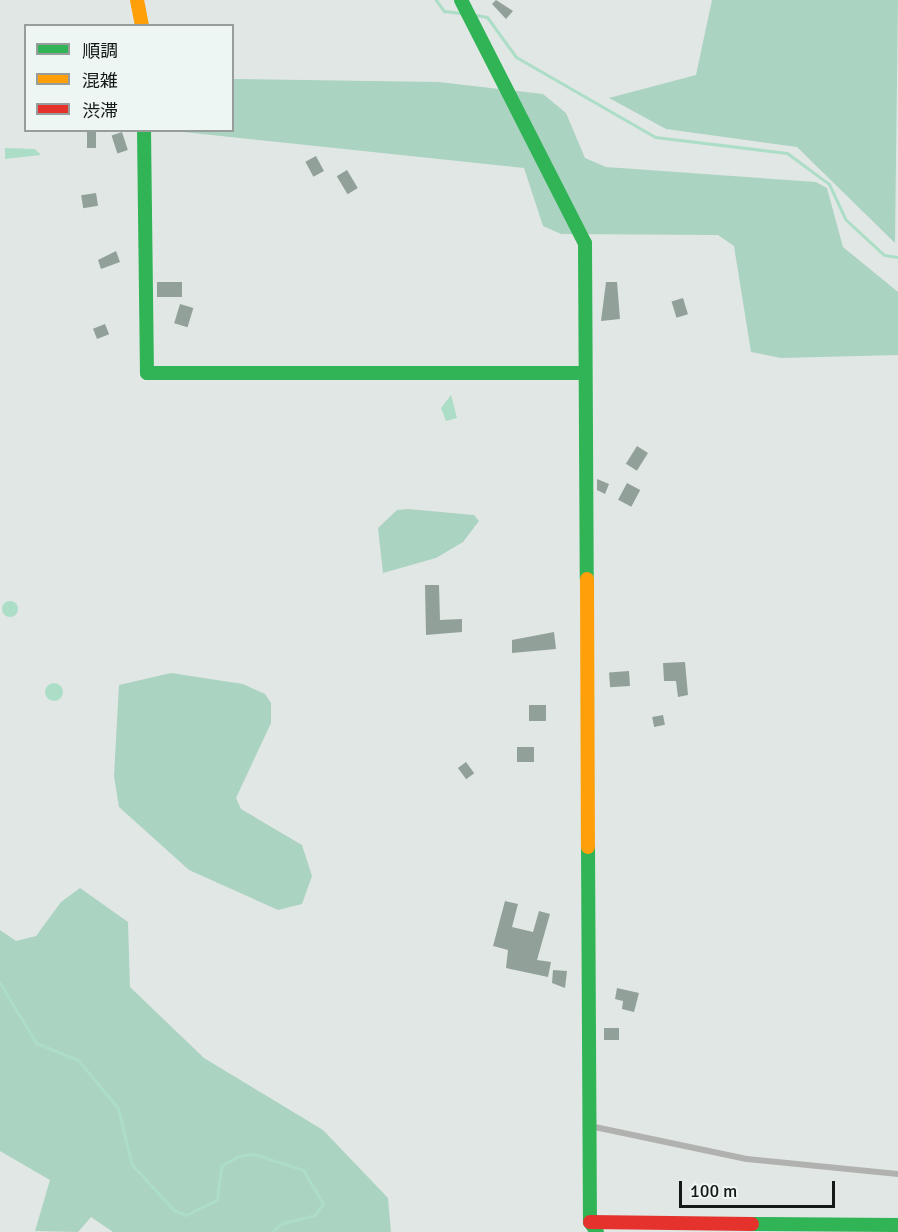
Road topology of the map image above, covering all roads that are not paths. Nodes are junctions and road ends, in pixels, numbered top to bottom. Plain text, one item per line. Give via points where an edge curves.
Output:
1 (138, 0) edge
2 (461, 0) edge
3 (142, 24) edge
4 (144, 132) edge
5 (585, 373) junction
6 (590, 1125) junction
7 (898, 1174) edge
8 (898, 1225) edge
9 (594, 1227) edge

1 - 3 street
2 - 5 street via 585,243
4 - 5 street via 147,373
5 - 6 street
6 - 7 lane via 713,1153
6 - 9 street
8 - 9 street

